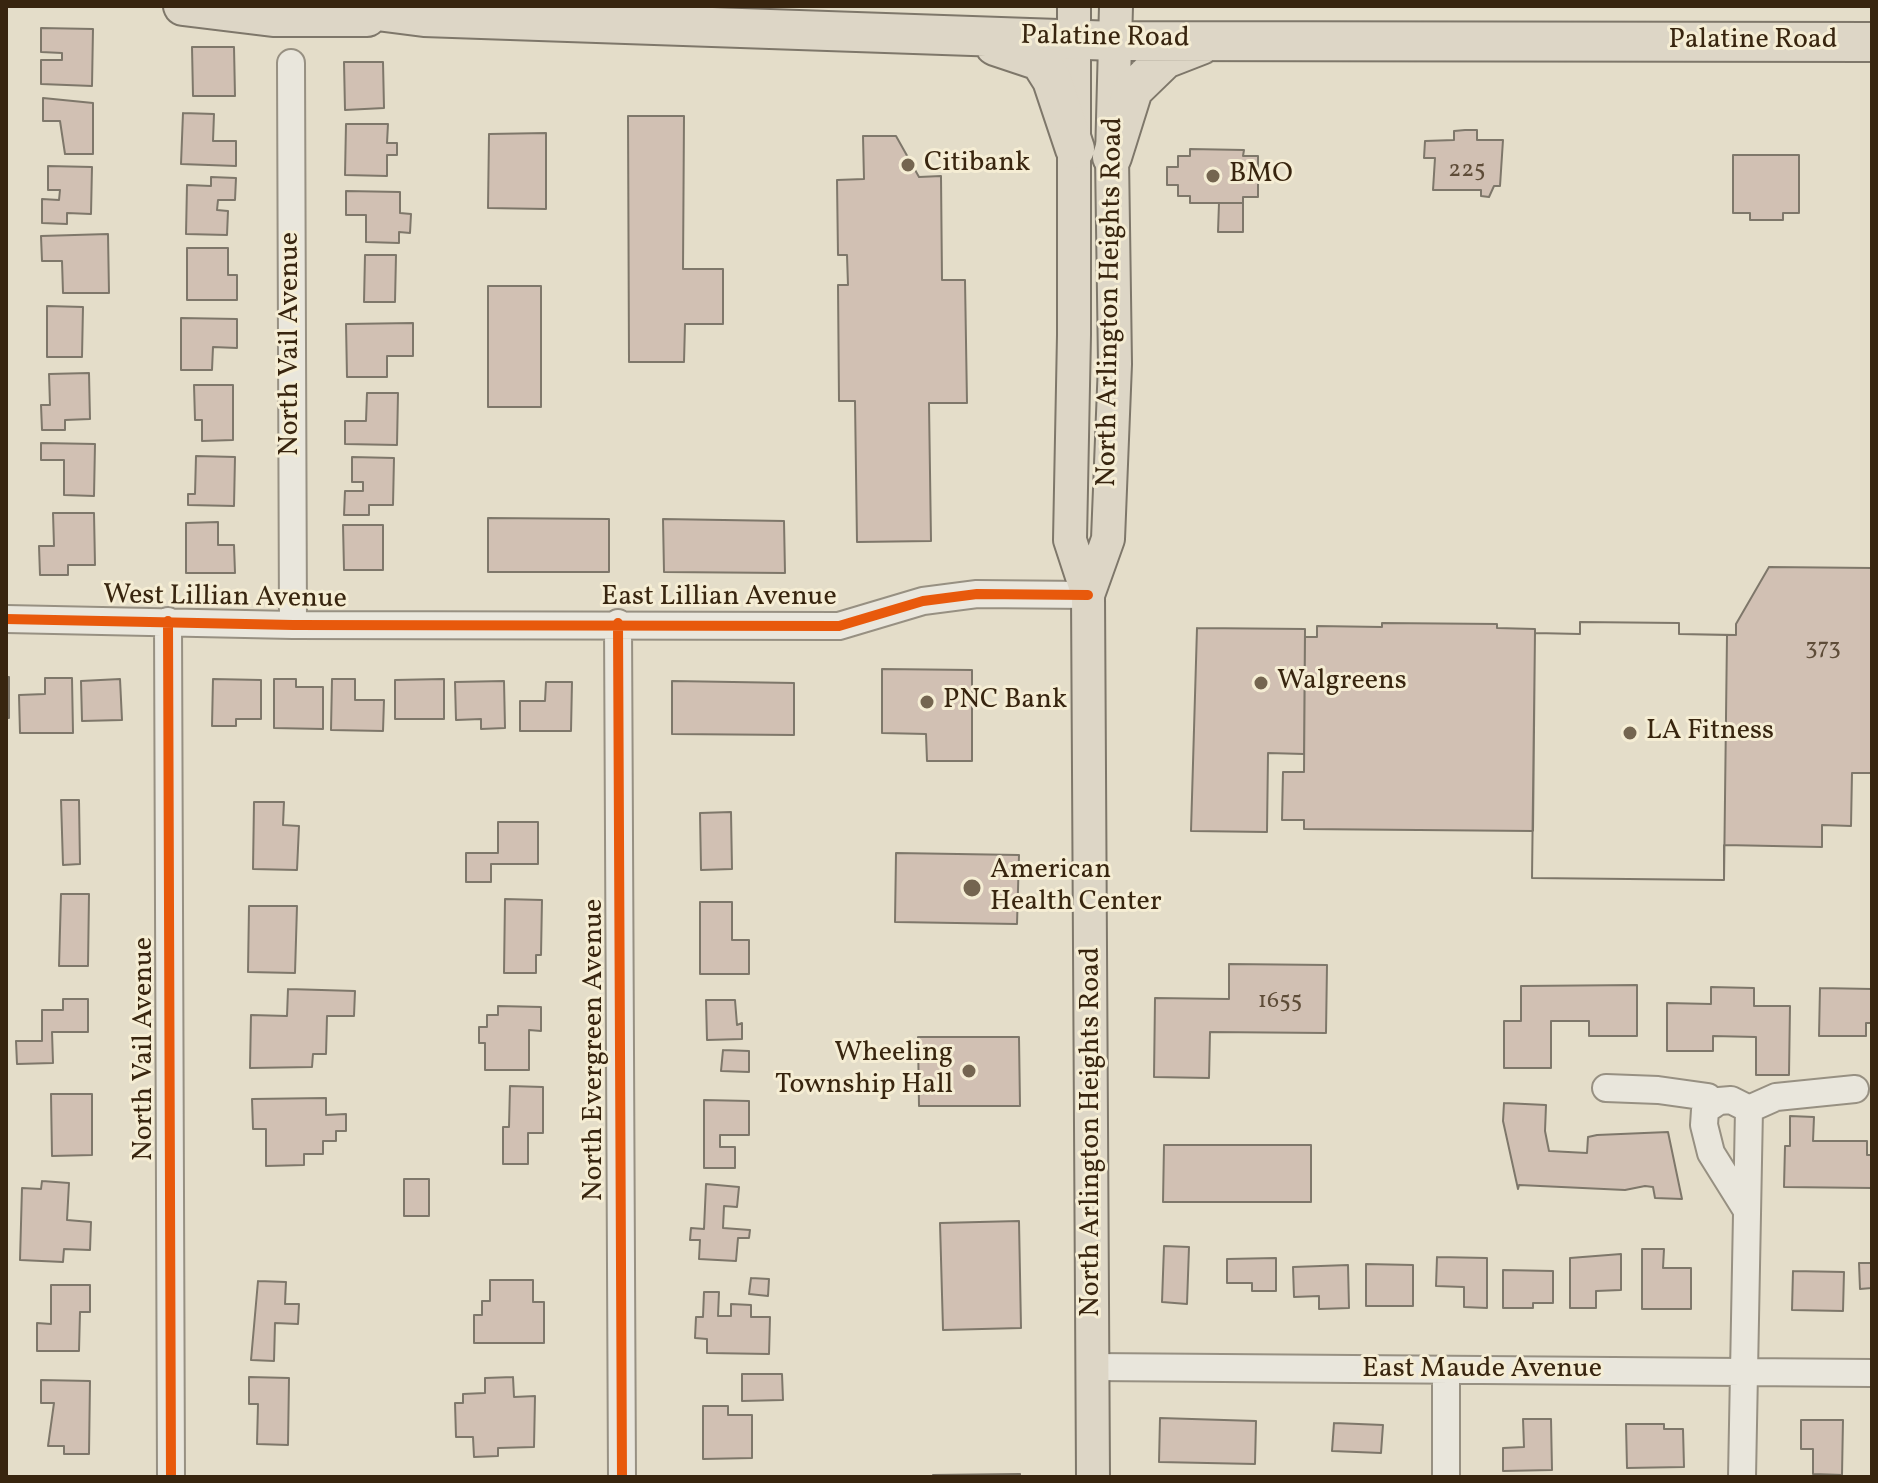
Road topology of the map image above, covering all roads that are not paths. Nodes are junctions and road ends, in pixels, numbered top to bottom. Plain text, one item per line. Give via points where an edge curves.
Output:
1 (183, 6) edge
2 (338, 6) edge
3 (424, 17) junction
4 (1074, 23) edge
5 (1116, 24) edge
6 (967, 35) junction
7 (1212, 41) junction
8 (1872, 42) edge
9 (291, 63) dead end
10 (1075, 149) junction
11 (1112, 157) junction
12 (1088, 595) junction
13 (6, 619) edge
14 (168, 621) junction
15 (618, 623) junction
16 (293, 625) junction
17 (443, 626) joint
18 (1606, 1088) dead end
19 (1855, 1089) dead end
20 (1713, 1105) junction
21 (1749, 1109) junction
22 (1746, 1209) junction
23 (1093, 1367) junction
24 (1742, 1371) junction
25 (1446, 1372) junction
26 (1872, 1373) edge
27 (171, 1477) edge
28 (622, 1477) edge
29 (1093, 1477) edge
30 (1446, 1477) edge
31 (1742, 1477) edge

1 - 3 highway via 273,17
2 - 3 highway, Palatine Road
3 - 6 highway, Palatine Road
4 - 5 highway, Palatine Road
4 - 6 highway, Palatine Road
4 - 10 main road, North Arlington Heights Road
5 - 7 highway, Palatine Road
5 - 11 main road, North Arlington Heights Road
6 - 10 highway via 1040,61 1052,80
7 - 8 highway, Palatine Road
7 - 11 highway via 1165,59 1133,90
9 - 16 street, North Vail Avenue
10 - 12 main road, North Arlington Heights Road via 1070,540
11 - 12 main road, North Arlington Heights Road via 1115,364 1108,539
12 - 15 street, East Lillian Avenue via 954,597 839,626
12 - 23 main road, North Arlington Heights Road
13 - 14 street, West Lillian Avenue
14 - 16 street, West Lillian Avenue
14 - 27 street, North Vail Avenue
15 - 17 street, East Lillian Avenue
15 - 28 street, North Evergreen Avenue
16 - 17 street, West Lillian Avenue
18 - 20 street via 1708,1097
19 - 21 street via 1776,1097
20 - 21 street via 1731,1100
20 - 22 street via 1705,1110 1704,1125 1711,1153
21 - 22 street
22 - 24 street
23 - 25 street, East Maude Avenue
23 - 29 main road, North Arlington Heights Road
24 - 25 street, East Maude Avenue
24 - 26 street, East Maude Avenue
24 - 31 street
25 - 30 street

